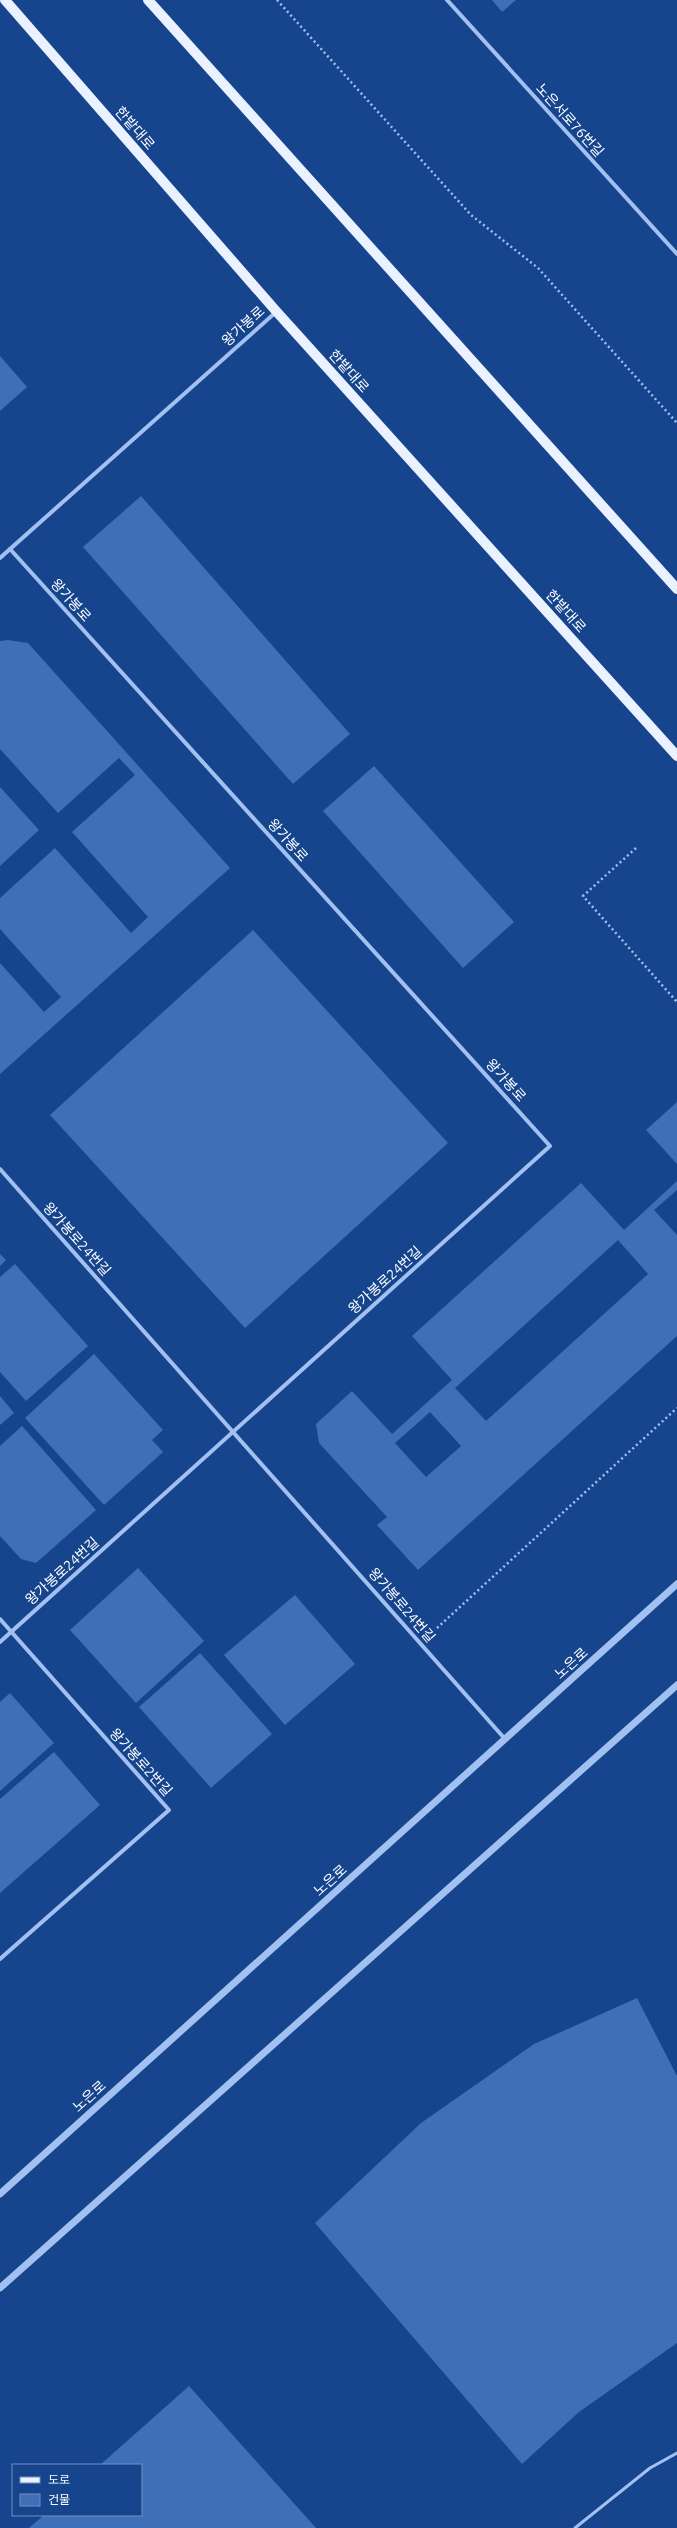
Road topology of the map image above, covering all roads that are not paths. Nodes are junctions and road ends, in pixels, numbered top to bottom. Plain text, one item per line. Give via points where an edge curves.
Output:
1 (5, 0) edge
2 (148, 0) edge
3 (447, 0) edge
4 (677, 254) edge
5 (276, 311) junction
6 (10, 549) junction
7 (0, 558) edge
8 (677, 589) edge
9 (677, 756) edge
10 (550, 1146) joint
11 (0, 1169) edge
12 (234, 1431) junction
13 (677, 1584) edge
14 (0, 1619) edge
15 (11, 1632) junction
16 (0, 1642) edge
17 (677, 1685) edge
18 (506, 1739) junction
19 (0, 1959) edge
20 (0, 2194) edge
21 (0, 2288) edge
22 (677, 2453) edge
23 (575, 2528) edge

1 - 5 main road, 한밭대로
2 - 8 main road
3 - 4 street, 노은서로76번길
5 - 6 street, 왕가봉로
5 - 9 main road, 한밭대로
6 - 7 street, 왕가봉로
6 - 10 street, 왕가봉로
10 - 12 street, 왕가봉로24번길
11 - 12 street, 왕가봉로24번길
12 - 15 street, 왕가봉로24번길
12 - 18 street, 왕가봉로24번길
13 - 18 street, 노은로
14 - 15 street, 왕가봉로2번길
15 - 16 street
15 - 19 street, 왕가봉로2번길 via 168,1810
17 - 21 street
18 - 20 street, 노은로
22 - 23 lane via 650,2468

